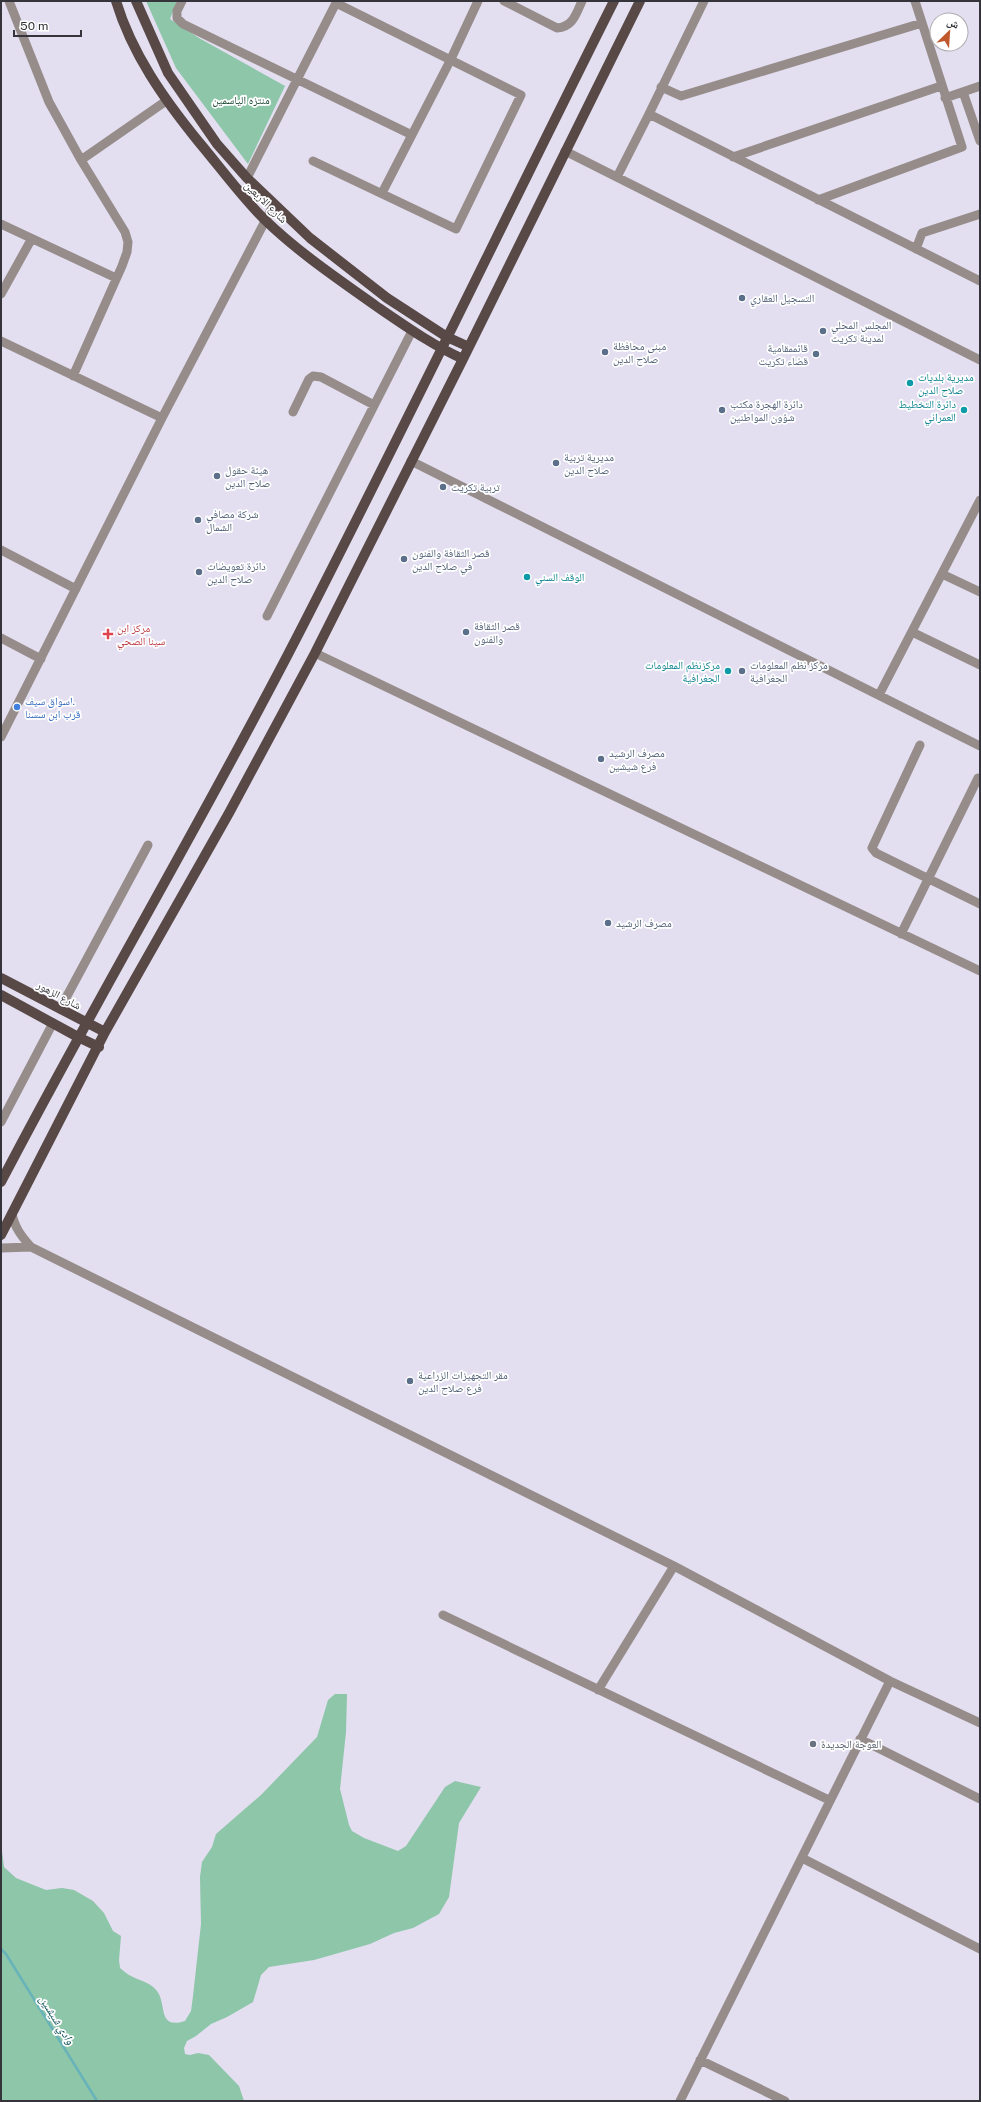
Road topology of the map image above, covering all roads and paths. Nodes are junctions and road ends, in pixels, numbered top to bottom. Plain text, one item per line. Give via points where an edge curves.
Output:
1 (9, 1) edge
2 (116, 1) edge
3 (136, 1) edge
4 (182, 1) edge
5 (478, 1) edge
6 (504, 1) edge
7 (582, 1) edge
8 (614, 1) edge
9 (640, 1) edge
10 (704, 1) edge
11 (915, 1) edge
12 (337, 2) edge
13 (922, 23) junction
14 (450, 61) junction
15 (298, 80) junction
16 (941, 86) junction
17 (980, 86) edge
18 (661, 87) junction
19 (964, 92) junction
20 (945, 98) junction
21 (166, 101) junction
22 (649, 114) junction
23 (412, 135) junction
24 (980, 141) edge
25 (565, 150) junction
26 (733, 156) junction
27 (81, 160) junction
28 (313, 161) dead end
29 (617, 177) junction
30 (247, 178) junction
31 (382, 193) junction
32 (818, 200) junction
33 (274, 204) junction
34 (980, 214) edge
35 (265, 220) junction
36 (1, 224) edge
37 (31, 240) junction
38 (916, 248) junction
39 (116, 278) junction
40 (980, 281) edge
41 (1, 294) edge
42 (412, 331) junction
43 (447, 337) junction
44 (1, 341) edge
45 (469, 348) junction
46 (441, 349) junction
47 (463, 359) junction
48 (979, 359) edge
49 (73, 376) junction
50 (374, 405) junction
51 (293, 412) dead end
52 (162, 418) junction
53 (411, 461) junction
54 (980, 500) edge
55 (1, 550) edge
56 (942, 574) junction
57 (76, 589) junction
58 (980, 592) edge
59 (267, 616) dead end
60 (912, 632) junction
61 (1, 638) edge
62 (314, 653) junction
63 (41, 659) junction
64 (980, 665) edge
65 (879, 695) junction
66 (5, 719) edge
67 (1, 737) edge
68 (920, 745) dead end
69 (980, 746) edge
70 (978, 778) dead end
71 (148, 845) dead end
72 (929, 879) junction
73 (980, 904) edge
74 (901, 934) junction
75 (980, 971) edge
76 (1, 978) edge
77 (1, 995) edge
78 (60, 1009) junction
79 (86, 1023) junction
80 (53, 1024) junction
81 (105, 1032) junction
82 (78, 1037) junction
83 (99, 1047) junction
84 (1, 1122) edge
85 (1, 1182) edge
86 (12, 1213) junction
87 (1, 1235) edge
88 (31, 1247) junction
89 (1, 1248) edge
90 (674, 1566) junction
91 (443, 1615) dead end
92 (890, 1681) junction
93 (598, 1690) junction
94 (980, 1723) edge
95 (860, 1739) junction
96 (980, 1799) edge
97 (829, 1800) junction
98 (802, 1858) junction
99 (980, 1948) edge
100 (700, 2060) junction
101 (680, 2101) edge
102 (785, 2101) edge

1 - 27 street via 49,102
2 - 21 main road, شارع الاربعين via 141,60
3 - 30 main road via 168,73 217,144
4 - 15 street via 176,11 177,18 183,24
5 - 14 street
6 - 7 street via 556,28 571,23
8 - 43 main road
9 - 25 main road
10 - 18 street
11 - 13 street
12 - 14 street
12 - 15 street
13 - 16 street
13 - 18 street via 681,96
14 - 23 street
14 - 31 street via 521,95 456,229
15 - 23 street
15 - 30 street
16 - 20 street
16 - 26 street
17 - 19 street
18 - 22 street
19 - 20 street
19 - 24 street
20 - 32 street via 962,147
21 - 27 street
21 - 35 main road, شارع الاربعين via 232,185
22 - 26 street
22 - 29 street
23 - 31 street
25 - 29 street
25 - 45 main road
26 - 32 street
27 - 39 street via 121,223 128,242 127,252
28 - 31 street
29 - 48 street
30 - 33 main road
32 - 38 street
33 - 35 street
33 - 43 main road via 310,238 381,294
34 - 38 street via 922,233
35 - 42 main road, شارع الاربعين via 329,273
35 - 52 street
36 - 37 street
37 - 39 street
37 - 41 street
38 - 40 street
39 - 49 street
42 - 46 main road, شارع الاربعين
42 - 50 street
43 - 45 main road
43 - 46 main road
44 - 49 street
45 - 47 main road
46 - 47 main road, شارع الاربعين
46 - 79 main road via 298,636 209,803
47 - 53 main road
49 - 52 street
50 - 51 street via 321,377 313,376
50 - 59 street
52 - 57 street
53 - 62 main road
53 - 65 street
54 - 56 street
55 - 57 street
56 - 58 street
56 - 60 street
57 - 63 street
60 - 64 street
60 - 65 street
61 - 63 street
62 - 74 street
62 - 81 main road via 229,813
63 - 66 street
65 - 69 street
66 - 67 street
68 - 72 street via 872,848 876,853
70 - 72 street
71 - 78 street
72 - 73 street
72 - 74 street
74 - 75 street
76 - 78 main road, شارع الزهور
77 - 80 main road
78 - 79 main road, شارع الزهور
79 - 81 main road, شارع الزهور
79 - 82 main road
80 - 82 main road
80 - 84 street
81 - 83 main road
82 - 83 main road
82 - 85 main road
83 - 86 main road
86 - 87 main road
86 - 88 street via 18,1231
88 - 89 street
88 - 90 street
90 - 92 street
90 - 93 street
91 - 93 street
92 - 94 street
92 - 95 street
93 - 97 street
95 - 96 street
95 - 97 street
97 - 98 street
98 - 99 street
98 - 100 street
100 - 101 street
100 - 102 street

